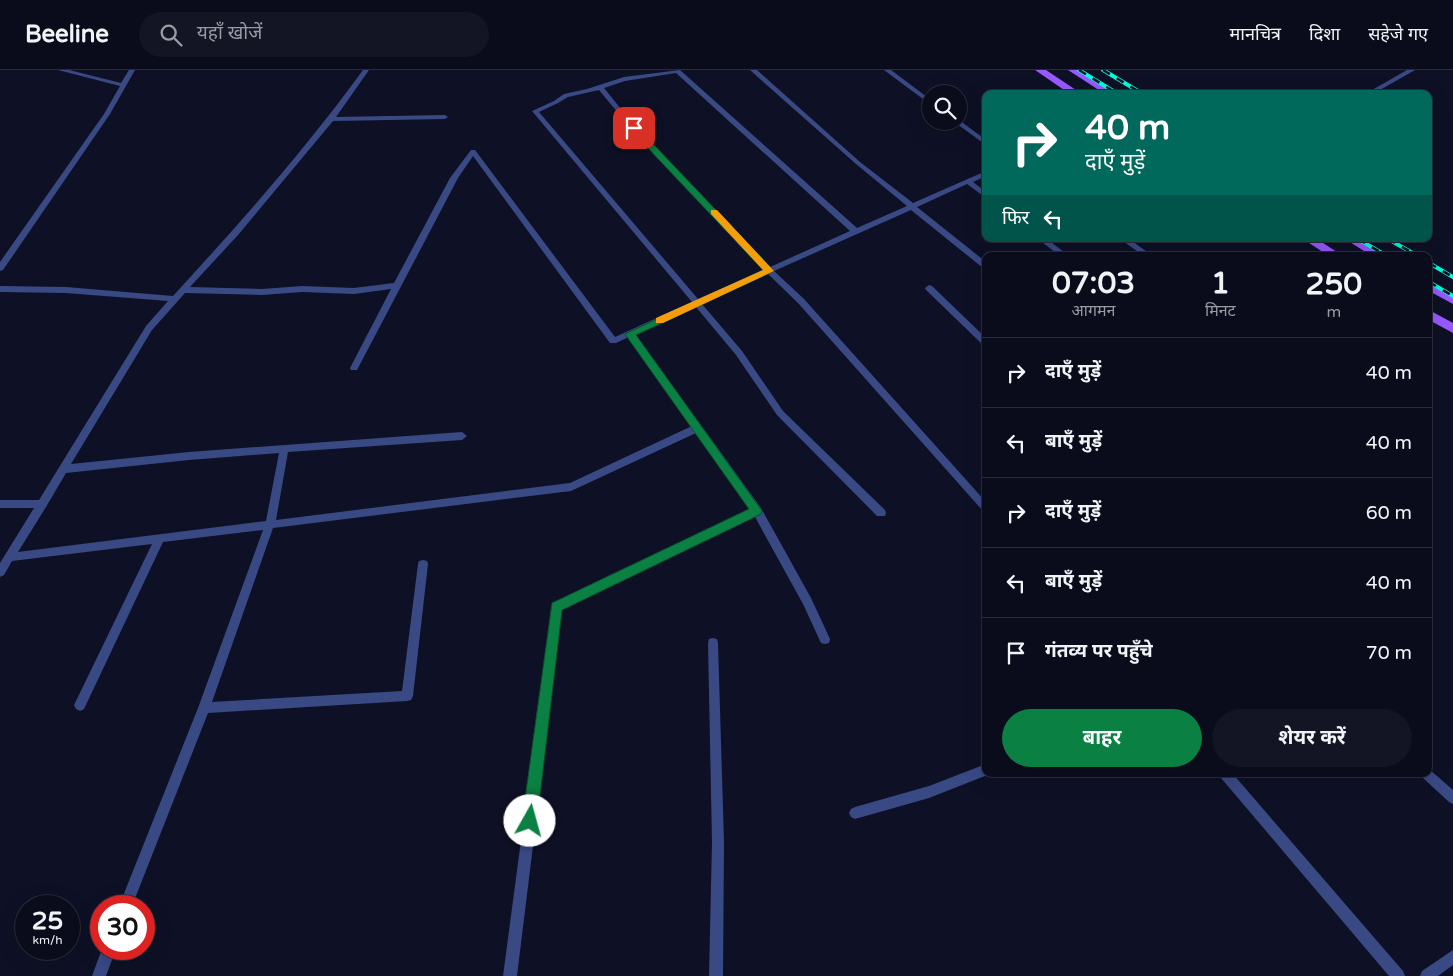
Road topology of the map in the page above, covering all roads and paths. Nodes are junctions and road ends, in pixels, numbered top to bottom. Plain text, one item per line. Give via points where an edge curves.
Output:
1 (61, 70) edge
2 (132, 70) edge
3 (366, 70) edge
4 (753, 70) edge
5 (887, 70) edge
6 (1040, 70) edge
7 (1073, 70) edge
8 (1412, 70) edge
9 (122, 84) junction
10 (600, 87) junction
11 (1072, 90) edge
12 (1106, 90) edge
13 (1375, 90) edge
14 (922, 96) edge
15 (445, 117) dead end
16 (331, 119) junction
17 (967, 129) edge
18 (982, 139) edge
19 (982, 175) edge
20 (968, 181) junction
21 (982, 193) edge
22 (912, 206) junction
23 (856, 232) junction
24 (1046, 242) edge
25 (1128, 242) edge
26 (1314, 242) edge
27 (1357, 242) edge
28 (1060, 252) edge
29 (1143, 252) edge
30 (1330, 252) edge
31 (1373, 252) edge
32 (982, 263) edge
33 (0, 268) edge
34 (769, 271) junction
35 (397, 285) junction
36 (929, 288) dead end
37 (1432, 288) edge
38 (0, 289) edge
39 (183, 290) junction
40 (175, 299) junction
41 (1453, 300) edge
42 (696, 304) junction
43 (1432, 316) edge
44 (1453, 329) edge
45 (630, 334) junction
46 (982, 339) edge
47 (354, 368) dead end
48 (697, 428) junction
49 (462, 436) dead end
50 (284, 451) junction
51 (64, 468) junction
52 (0, 504) edge
53 (43, 504) junction
54 (982, 504) edge
55 (757, 511) junction
56 (881, 513) dead end
57 (270, 524) junction
58 (160, 538) junction
59 (10, 557) junction
60 (423, 564) dead end
61 (0, 572) edge
62 (825, 639) dead end
63 (713, 643) dead end
64 (80, 705) dead end
65 (204, 708) junction
66 (982, 772) edge
67 (1228, 777) edge
68 (1430, 777) edge
69 (1453, 798) edge
70 (855, 813) dead end
71 (130, 895) edge
72 (1453, 957) edge
73 (105, 960) edge
74 (99, 976) edge
75 (510, 976) edge
76 (716, 976) edge
77 (1398, 976) edge
78 (1427, 976) edge

1 - 9 street
2 - 9 street
3 - 16 street
4 - 22 street
5 - 14 street
6 - 11 main road
7 - 12 main road
8 - 13 street
9 - 33 street via 107,114
10 - 23 street via 624,79 677,71
10 - 34 street via 645,142
10 - 42 street via 566,95 535,111
15 - 16 street
16 - 39 street
17 - 18 street
19 - 20 street
20 - 21 street
20 - 22 street
22 - 23 street
22 - 32 street
23 - 34 street
24 - 28 street
25 - 29 street
26 - 30 main road
27 - 31 main road
34 - 42 street
34 - 54 street via 801,301
35 - 39 street via 354,291
35 - 45 street via 454,178 473,151 614,341
35 - 47 street
36 - 46 street
37 - 41 main road
38 - 40 street via 66,290
39 - 40 street
40 - 51 street via 149,328
42 - 45 street
42 - 56 street via 739,353 780,413
43 - 44 main road
45 - 48 street
48 - 55 street
48 - 57 street via 572,487
49 - 50 street
50 - 51 street
50 - 57 street
51 - 53 street
52 - 53 street
53 - 59 street
55 - 62 street
55 - 75 street via 557,607
57 - 58 street
57 - 65 street
58 - 59 street
58 - 64 street
59 - 61 street
60 - 65 street via 407,696
63 - 76 street via 718,842
65 - 71 street
66 - 70 street via 929,792
67 - 77 street
68 - 69 street
72 - 78 street
73 - 74 street

